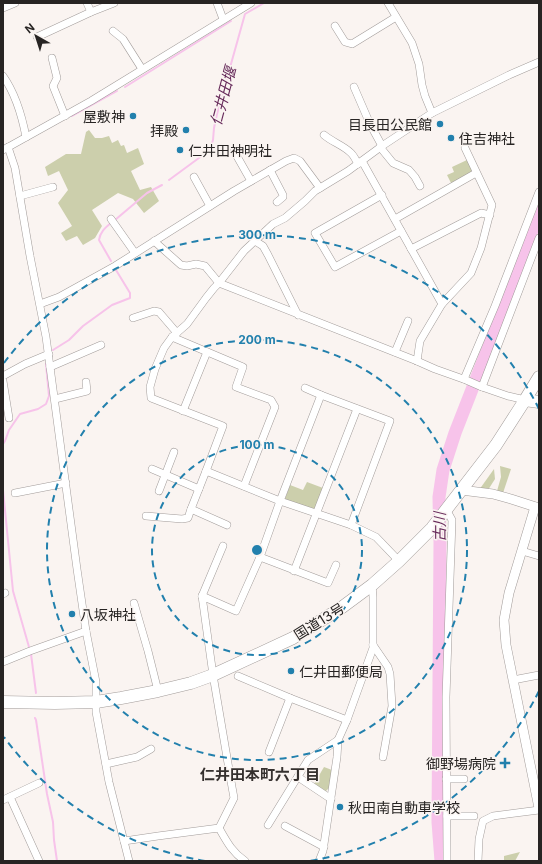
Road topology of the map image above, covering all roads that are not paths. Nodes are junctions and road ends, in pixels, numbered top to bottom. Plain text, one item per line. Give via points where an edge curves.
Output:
1 (15, 3) edge
2 (87, 3) edge
3 (114, 3) edge
4 (217, 3) edge
5 (251, 3) edge
6 (388, 3) edge
7 (3, 8) edge
8 (91, 12) junction
9 (396, 17) junction
10 (223, 19) junction
11 (335, 26) dead end
12 (113, 31) dead end
13 (37, 37) dead end
14 (52, 58) dead end
15 (539, 62) edge
16 (142, 69) junction
17 (3, 76) edge
18 (354, 87) dead end
19 (432, 113) junction
20 (66, 116) junction
21 (324, 135) dead end
22 (26, 137) junction
23 (381, 146) junction
24 (5, 148) edge
25 (465, 148) dead end
26 (234, 151) dead end
27 (360, 162) junction
28 (270, 170) junction
29 (476, 173) junction
30 (194, 178) dead end
31 (251, 181) junction
32 (420, 186) dead end
33 (53, 187) dead end
34 (320, 188) junction
35 (539, 192) edge
36 (382, 195) junction
37 (20, 196) junction
38 (277, 202) dead end
39 (210, 206) junction
40 (490, 215) junction
41 (395, 219) junction
42 (112, 222) dead end
43 (402, 231) junction
44 (539, 238) edge
45 (255, 240) junction
46 (154, 241) junction
47 (411, 249) junction
48 (135, 253) junction
49 (220, 283) junction
50 (40, 304) junction
51 (442, 304) junction
52 (298, 315) junction
53 (133, 318) dead end
54 (408, 321) dead end
55 (175, 335) junction
56 (102, 345) dead end
57 (207, 352) junction
58 (395, 352) junction
59 (49, 354) junction
60 (417, 361) junction
61 (50, 367) junction
62 (3, 376) edge
63 (539, 377) edge
64 (465, 380) junction
65 (3, 381) edge
66 (86, 382) dead end
67 (480, 386) junction
68 (305, 388) dead end
69 (321, 395) junction
70 (54, 399) junction
71 (525, 400) junction
72 (539, 402) edge
73 (357, 409) junction
74 (183, 411) junction
75 (9, 418) dead end
76 (174, 452) dead end
77 (152, 469) dead end
78 (206, 471) junction
79 (165, 475) junction
80 (66, 483) junction
81 (244, 486) junction
82 (199, 489) junction
83 (461, 490) junction
84 (159, 491) dead end
85 (15, 493) dead end
86 (280, 500) junction
87 (537, 508) edge
88 (191, 509) junction
89 (446, 510) junction
90 (316, 513) junction
91 (146, 516) dead end
92 (228, 525) dead end
93 (351, 525) junction
94 (223, 546) dead end
95 (522, 551) junction
96 (539, 556) edge
97 (260, 557) junction
98 (399, 561) junction
99 (336, 565) dead end
100 (294, 571) junction
101 (372, 585) junction
102 (202, 596) junction
103 (134, 603) dead end
104 (86, 631) junction
105 (373, 645) junction
106 (3, 662) edge
107 (213, 675) junction
108 (539, 675) edge
109 (238, 676) dead end
110 (513, 680) junction
111 (158, 691) junction
112 (290, 698) junction
113 (3, 702) edge
114 (96, 702) junction
115 (347, 720) junction
116 (338, 740) junction
117 (151, 749) dead end
118 (269, 752) dead end
119 (383, 757) dead end
120 (106, 764) junction
121 (298, 777) junction
122 (446, 779) junction
123 (464, 779) dead end
124 (39, 783) dead end
125 (6, 798) edge
126 (331, 799) junction
127 (539, 809) edge
128 (447, 816) junction
129 (474, 816) dead end
130 (268, 825) dead end
131 (285, 826) dead end
132 (219, 828) junction
133 (124, 841) junction
134 (324, 848) junction
135 (39, 861) edge
136 (129, 861) edge
137 (245, 861) edge
138 (319, 861) edge
139 (447, 861) edge
140 (478, 861) edge

1 - 7 street
2 - 8 street
3 - 8 street
4 - 10 street
5 - 10 street
6 - 9 street
8 - 13 street
9 - 11 street via 352,44 345,42
9 - 19 street via 412,43 425,96
10 - 16 street
12 - 16 street via 123,39
14 - 20 street via 57,78 53,86
15 - 19 street
16 - 20 street
17 - 22 street via 12,91
18 - 23 street
19 - 23 street
20 - 22 street
21 - 27 street
22 - 24 street
23 - 27 street
23 - 32 street via 393,163 409,170
24 - 37 street via 15,168
25 - 29 street
26 - 31 street
27 - 34 street
27 - 36 street
28 - 31 street
28 - 34 street via 294,158 300,161
28 - 38 street via 283,195
29 - 40 street via 492,205
29 - 41 street
30 - 39 street
31 - 39 street
33 - 37 street
34 - 45 street
35 - 64 street
36 - 41 street
36 - 43 street via 315,232 335,267
37 - 50 street
39 - 46 street
40 - 47 street via 481,213
40 - 51 street via 471,272
41 - 43 street
42 - 48 street
43 - 47 street
44 - 67 street
45 - 49 street
45 - 52 street via 263,246
46 - 48 street
46 - 49 street via 181,265 205,266
47 - 51 street
48 - 50 street via 59,297
49 - 52 street
49 - 55 street
50 - 59 street
51 - 60 street via 420,341
52 - 58 street
53 - 55 street via 154,310 159,312
54 - 58 street
55 - 57 street
55 - 74 street via 164,348 155,369 150,387 151,398
56 - 61 street
57 - 74 street
57 - 81 street via 243,367 236,387 271,400 275,407
58 - 60 street
59 - 61 street
59 - 62 street
60 - 64 street
61 - 70 street
63 - 71 main road, 国道13号
64 - 67 street
65 - 75 street
66 - 70 street via 87,391
67 - 71 street
68 - 69 street
69 - 73 street
69 - 86 street
70 - 80 street
71 - 72 main road
71 - 83 main road, 国道13号 via 496,445
73 - 90 street
73 - 93 street via 390,421
74 - 78 street via 223,426
76 - 79 street
77 - 79 street
78 - 81 street
78 - 82 street
79 - 82 street
79 - 84 street
80 - 85 street
80 - 104 street
81 - 86 street
82 - 88 street
83 - 87 street via 493,494
83 - 89 main road, 国道13号
86 - 90 street
86 - 97 street
87 - 95 street
88 - 91 street via 188,518
88 - 92 street
89 - 98 main road, 国道13号
89 - 122 street via 452,520
90 - 93 street
90 - 100 street
93 - 98 street via 376,537
94 - 102 street
95 - 96 street
95 - 110 street via 504,620
97 - 100 street
97 - 102 street via 236,611
98 - 101 main road, 国道13号
99 - 100 street via 328,583
101 - 105 street
101 - 107 main road, 国道13号 via 293,638
102 - 107 street
103 - 111 street
104 - 106 street
104 - 114 street via 96,682
105 - 115 street
105 - 119 street via 390,674 392,706
107 - 111 main road, 国道13号
107 - 132 street via 234,798
108 - 110 street
109 - 112 street
110 - 127 street
111 - 114 main road, 国道13号
112 - 115 street
112 - 118 street
113 - 114 main road, 国道13号
114 - 120 street
115 - 116 street
116 - 121 street via 308,760
116 - 126 street
117 - 120 street via 137,757
120 - 133 street
121 - 126 street
121 - 130 street
122 - 123 street
122 - 128 street
124 - 125 street
125 - 135 street
126 - 134 street
127 - 140 street via 493,816 483,821
128 - 129 street
128 - 139 street
131 - 134 street
132 - 133 street
132 - 137 street via 228,844
133 - 136 street
134 - 138 street

